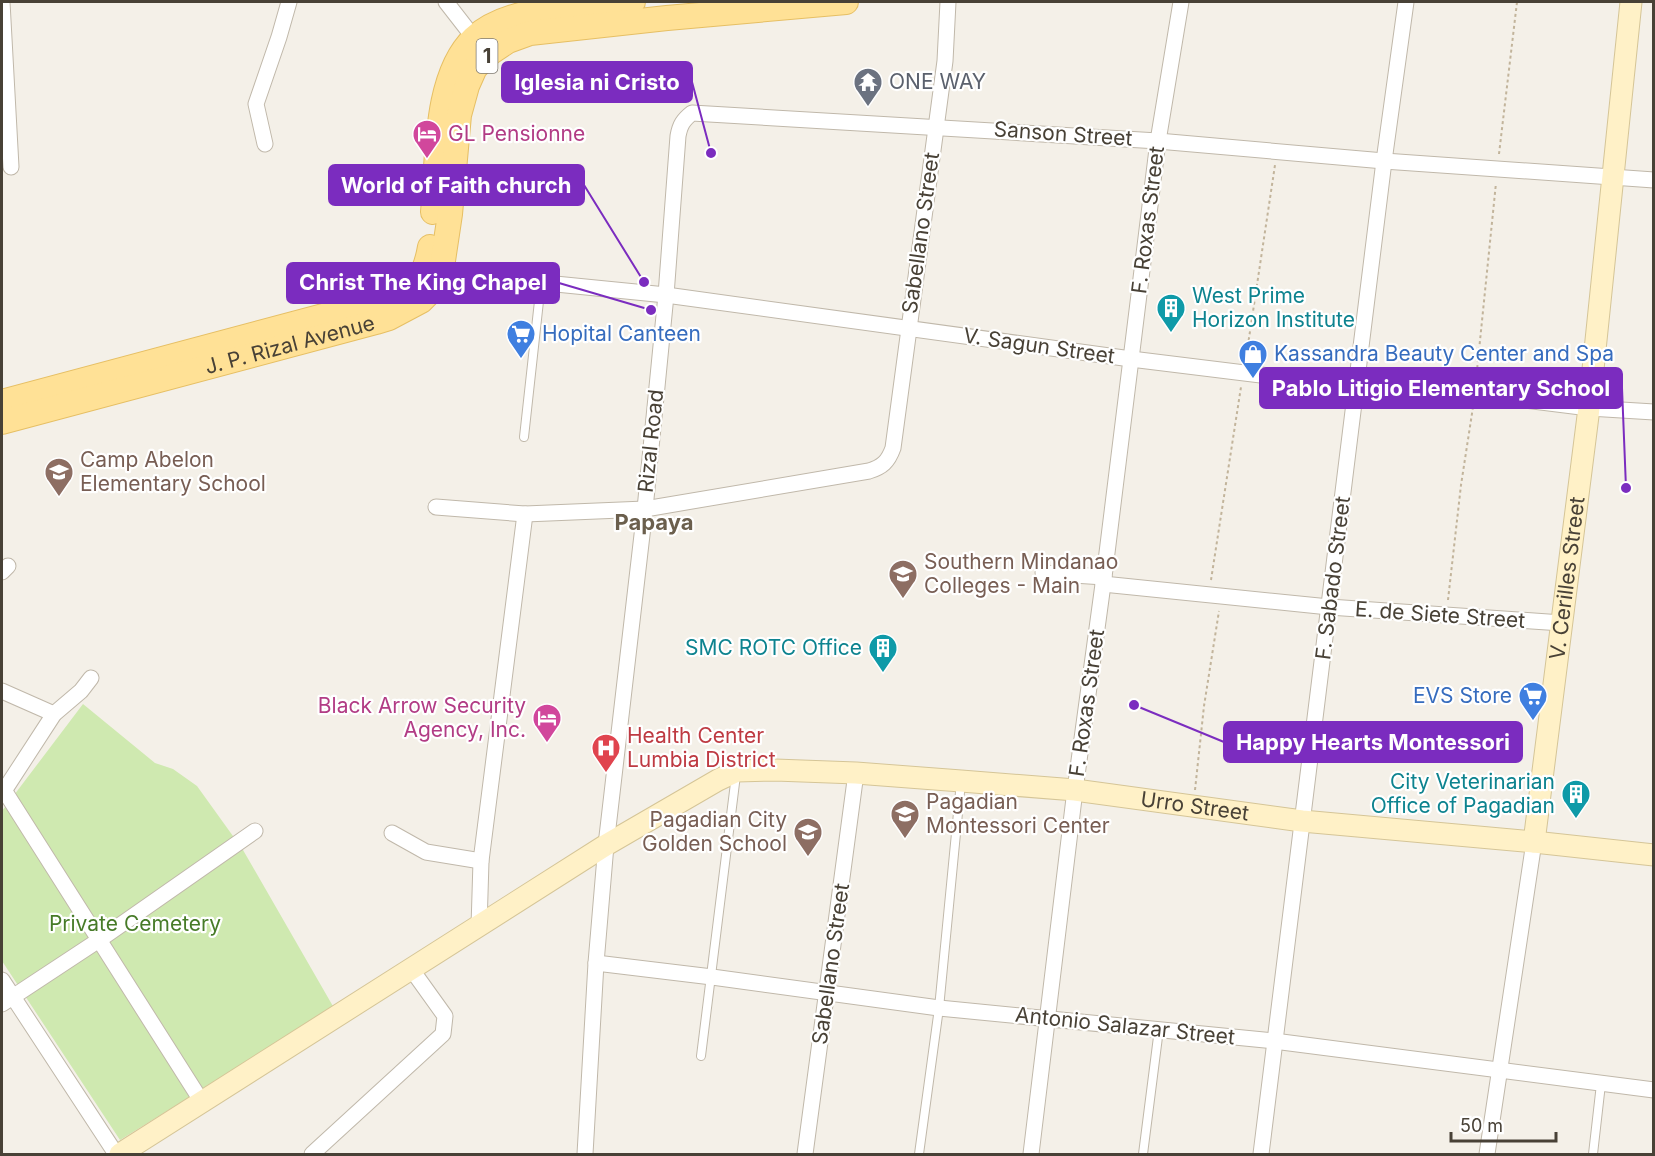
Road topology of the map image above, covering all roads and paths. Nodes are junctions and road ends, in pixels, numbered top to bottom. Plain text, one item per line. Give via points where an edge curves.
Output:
1 (3, 2) edge
2 (289, 2) edge
3 (446, 2) edge
4 (633, 2) edge
5 (846, 2) edge
6 (948, 2) edge
7 (1181, 2) edge
8 (1406, 2) edge
9 (1517, 2) edge
10 (1631, 2) edge
11 (666, 10) edge
12 (474, 38) junction
13 (693, 113) joint
14 (936, 126) junction
15 (1158, 141) junction
16 (265, 144) dead end
17 (6, 146) edge
18 (1384, 161) junction
19 (11, 167) dead end
20 (1498, 168) junction
21 (1612, 177) junction
22 (1653, 180) edge
23 (434, 271) junction
24 (541, 283) junction
25 (666, 296) junction
26 (908, 328) junction
27 (1131, 359) junction
28 (1358, 387) junction
29 (1475, 394) junction
30 (49, 399) junction
31 (2, 402) edge
32 (1589, 408) junction
33 (1653, 412) edge
34 (2, 422) edge
35 (524, 437) dead end
36 (436, 507) dead end
37 (645, 509) junction
38 (525, 514) junction
39 (1043, 573) dead end
40 (1103, 581) junction
41 (1221, 596) junction
42 (1329, 607) junction
43 (1446, 615) junction
44 (1562, 623) junction
45 (91, 678) dead end
46 (2, 691) edge
47 (54, 714) junction
48 (737, 771) junction
49 (856, 773) junction
50 (961, 781) junction
51 (1075, 790) junction
52 (3, 792) edge
53 (1193, 806) junction
54 (1302, 821) junction
55 (255, 831) dead end
56 (392, 833) dead end
57 (1534, 842) junction
58 (606, 845) junction
59 (1653, 855) edge
60 (482, 861) junction
61 (479, 927) junction
62 (99, 940) junction
63 (596, 963) junction
64 (412, 970) junction
65 (712, 977) junction
66 (2, 980) edge
67 (826, 993) junction
68 (7, 1000) edge
69 (939, 1008) junction
70 (1047, 1017) junction
71 (1159, 1029) junction
72 (1274, 1041) junction
73 (701, 1056) dead end
74 (1500, 1071) junction
75 (1601, 1084) junction
76 (1653, 1090) edge
77 (202, 1102) junction
78 (118, 1155) edge
79 (312, 1155) edge
80 (585, 1155) edge
81 (806, 1155) edge
82 (919, 1155) edge
83 (1030, 1155) edge
84 (1143, 1155) edge
85 (1261, 1155) edge
86 (1487, 1155) edge
87 (1593, 1155) edge

1 - 17 street
2 - 16 street via 256,104
3 - 12 street
4 - 12 main road, J. P. Rizal Avenue / 1 via 530,13 506,20
5 - 11 main road, J. P. Rizal Avenue / 1
6 - 14 street, Sabellano Street
7 - 15 street, F. Roxas Street
8 - 18 street, F. Sabado Street
9 - 20 path
10 - 21 street, V. Cerilles Street
11 - 23 main road, J. P. Rizal Avenue / 1 via 530,33 508,40 475,68 459,115 450,214
12 - 23 main road, J. P. Rizal Avenue / 1 via 458,61 443,102 430,248
13 - 14 street, Sanson Street
13 - 25 street, Rizal Road via 680,125 678,136
14 - 15 street, Sanson Street
14 - 26 street, Sabellano Street
15 - 18 street, Sanson Street
15 - 27 street, F. Roxas Street
17 - 19 street
18 - 20 street, Sanson Street
18 - 28 street, F. Sabado Street
20 - 21 street, Sanson Street
20 - 29 path
21 - 22 street, Sanson Street
21 - 32 street, V. Cerilles Street
23 - 24 street, V. Sagun Street
23 - 30 main road, J. P. Rizal Avenue / 1 via 432,290 421,302
24 - 25 street, V. Sagun Street
24 - 35 lane
25 - 26 street, V. Sagun Street
25 - 37 street, Rizal Road
26 - 27 street, V. Sagun Street
26 - 37 street, Sabellano Street via 893,448 880,468
27 - 28 street, V. Sagun Street
27 - 40 street, F. Roxas Street
28 - 29 street, V. Sagun Street
28 - 42 street, F. Sabado Street
29 - 32 street, V. Sagun Street
29 - 43 path
30 - 31 main road, J. P. Rizal Avenue / 1
30 - 34 main road, J. P. Rizal Avenue / 1
32 - 33 street, V. Sagun Street
32 - 44 street, V. Cerilles Street
36 - 38 street
37 - 38 street
37 - 58 street, Rizal Road
38 - 60 street
39 - 40 street, E. de Siete Street
40 - 41 street, E. de Siete Street
40 - 51 street, F. Roxas Street
41 - 42 street, E. de Siete Street
41 - 53 path
42 - 43 street, E. de Siete Street
42 - 54 street, F. Sabado Street
43 - 44 street, E. de Siete Street
44 - 57 street, V. Cerilles Street
45 - 47 street
46 - 47 street
47 - 52 street
48 - 49 street, Urro Street
48 - 58 street
48 - 65 lane
49 - 50 street, Urro Street
49 - 67 street, Sabellano Street
50 - 51 street, Urro Street
50 - 69 lane
51 - 53 street, Urro Street
51 - 70 street, F. Roxas Street
52 - 62 street
53 - 54 street, Urro Street
54 - 57 street, Urro Street
54 - 72 street, F. Sabado Street
55 - 62 street
56 - 60 street via 426,852
57 - 59 street, Urro Street
57 - 74 street, V. Cerilles Street
58 - 61 street
58 - 63 street, Rizal Road
60 - 61 street
61 - 64 street
62 - 68 street
62 - 77 street
63 - 65 street, Antonio Salazar Street
63 - 80 street, Rizal Road
64 - 77 street
64 - 79 street via 445,1016 443,1034
65 - 67 street, Antonio Salazar Street
65 - 73 lane
66 - 68 street
67 - 69 street, Antonio Salazar Street
67 - 81 street, Sabellano Street
68 - 78 street
69 - 70 street, Antonio Salazar Street
69 - 82 lane
70 - 71 street, Antonio Salazar Street
70 - 83 street, F. Roxas Street
71 - 72 street, Antonio Salazar Street
71 - 84 lane
72 - 74 street, Antonio Salazar Street
72 - 85 street, F. Sabado Street
74 - 75 street, Antonio Salazar Street
74 - 86 street, V. Cerilles Street
75 - 76 street, Antonio Salazar Street
75 - 87 lane
77 - 78 street

